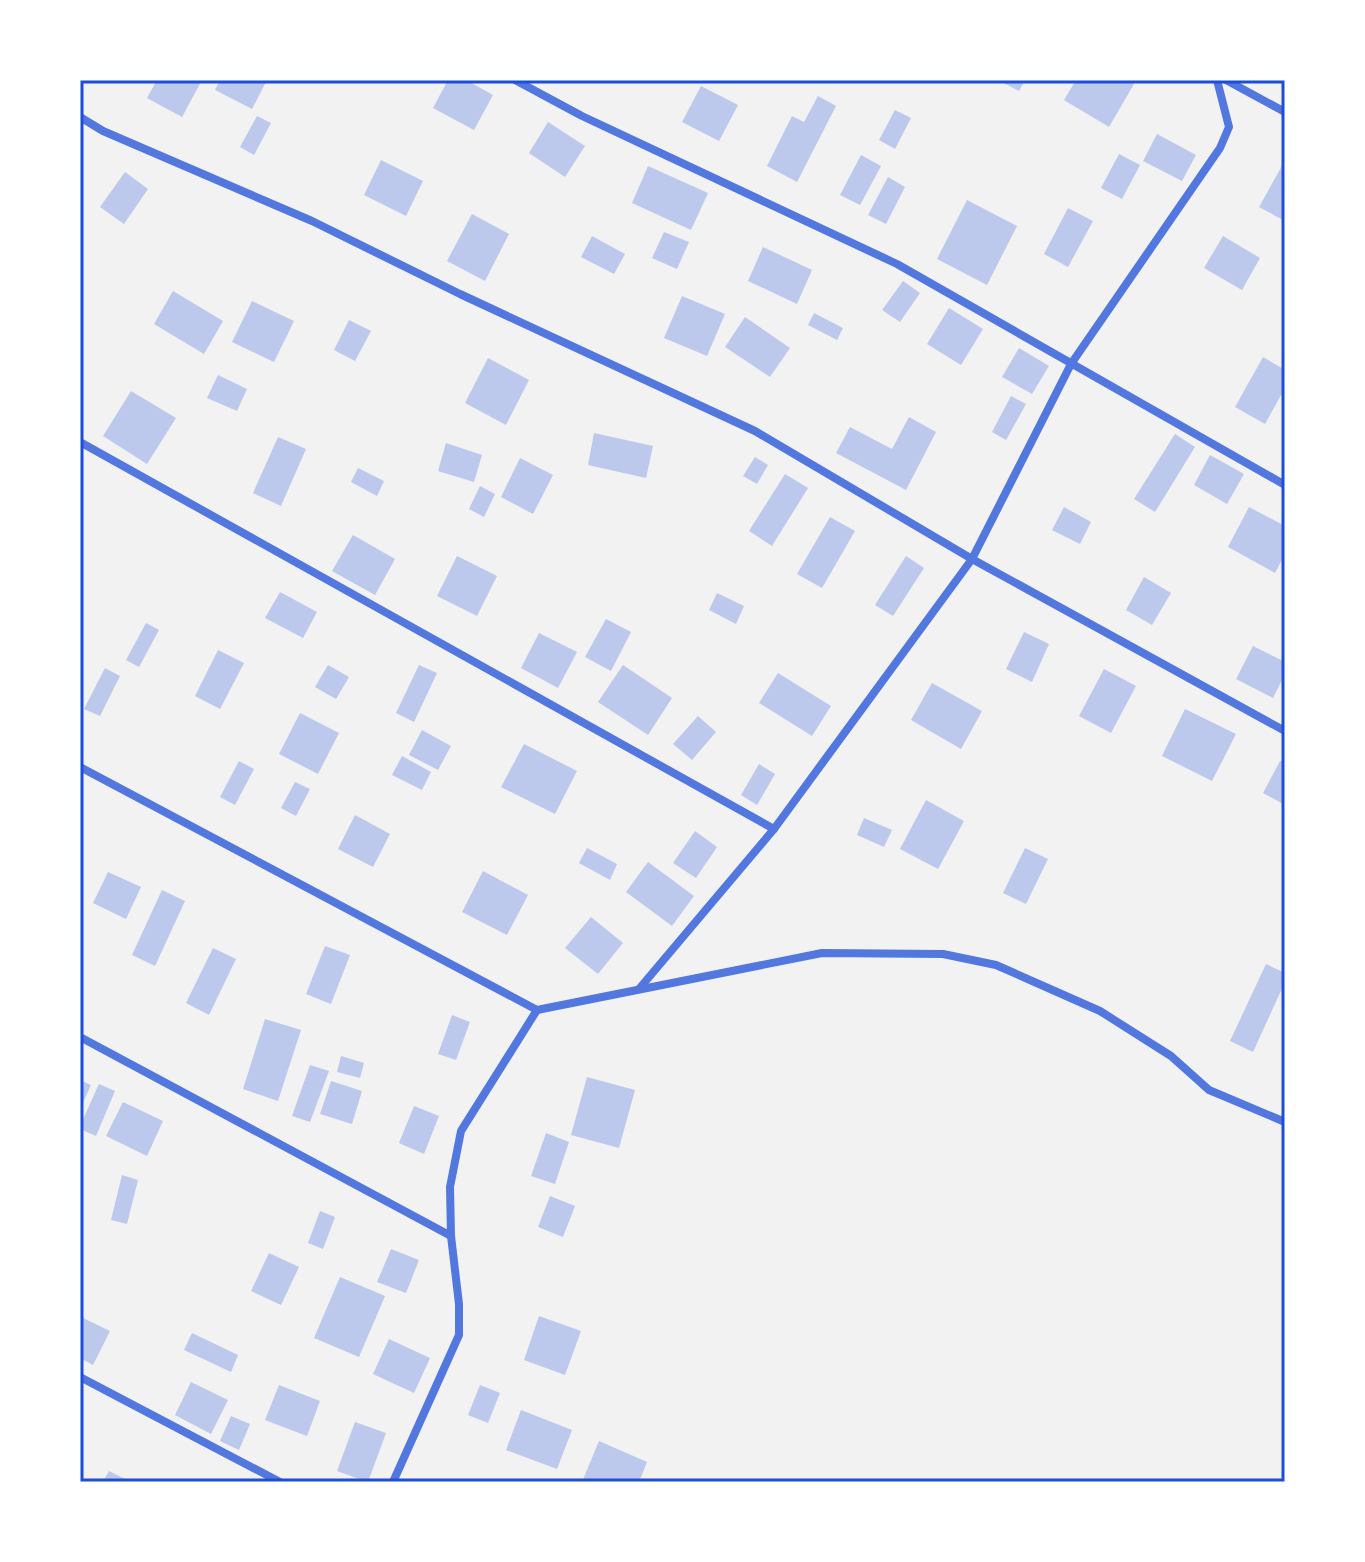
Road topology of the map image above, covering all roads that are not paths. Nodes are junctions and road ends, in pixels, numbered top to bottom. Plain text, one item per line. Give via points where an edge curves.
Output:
1 (515, 80) edge
2 (1217, 80) edge
3 (1226, 80) edge
4 (1285, 112) edge
5 (80, 117) edge
6 (1071, 364) junction
7 (80, 442) edge
8 (1285, 485) edge
9 (972, 559) junction
10 (1285, 731) edge
11 (80, 767) edge
12 (774, 829) junction
13 (639, 990) junction
14 (537, 1010) junction
15 (80, 1037) edge
16 (1285, 1122) edge
17 (451, 1236) junction
18 (80, 1377) edge
19 (280, 1482) edge
20 (393, 1482) edge

1 - 6 street via 897,264
2 - 6 street via 1229,127 1220,148
3 - 4 street
5 - 9 street via 755,431
6 - 8 street
6 - 9 street
7 - 12 street
9 - 10 street
9 - 12 street
11 - 14 street
12 - 13 street
13 - 14 street
13 - 16 street via 822,953 943,954 983,962 1100,1011 1171,1056 1209,1090
14 - 17 street via 461,1131 450,1187
15 - 17 street
17 - 20 street via 459,1335
18 - 19 street

